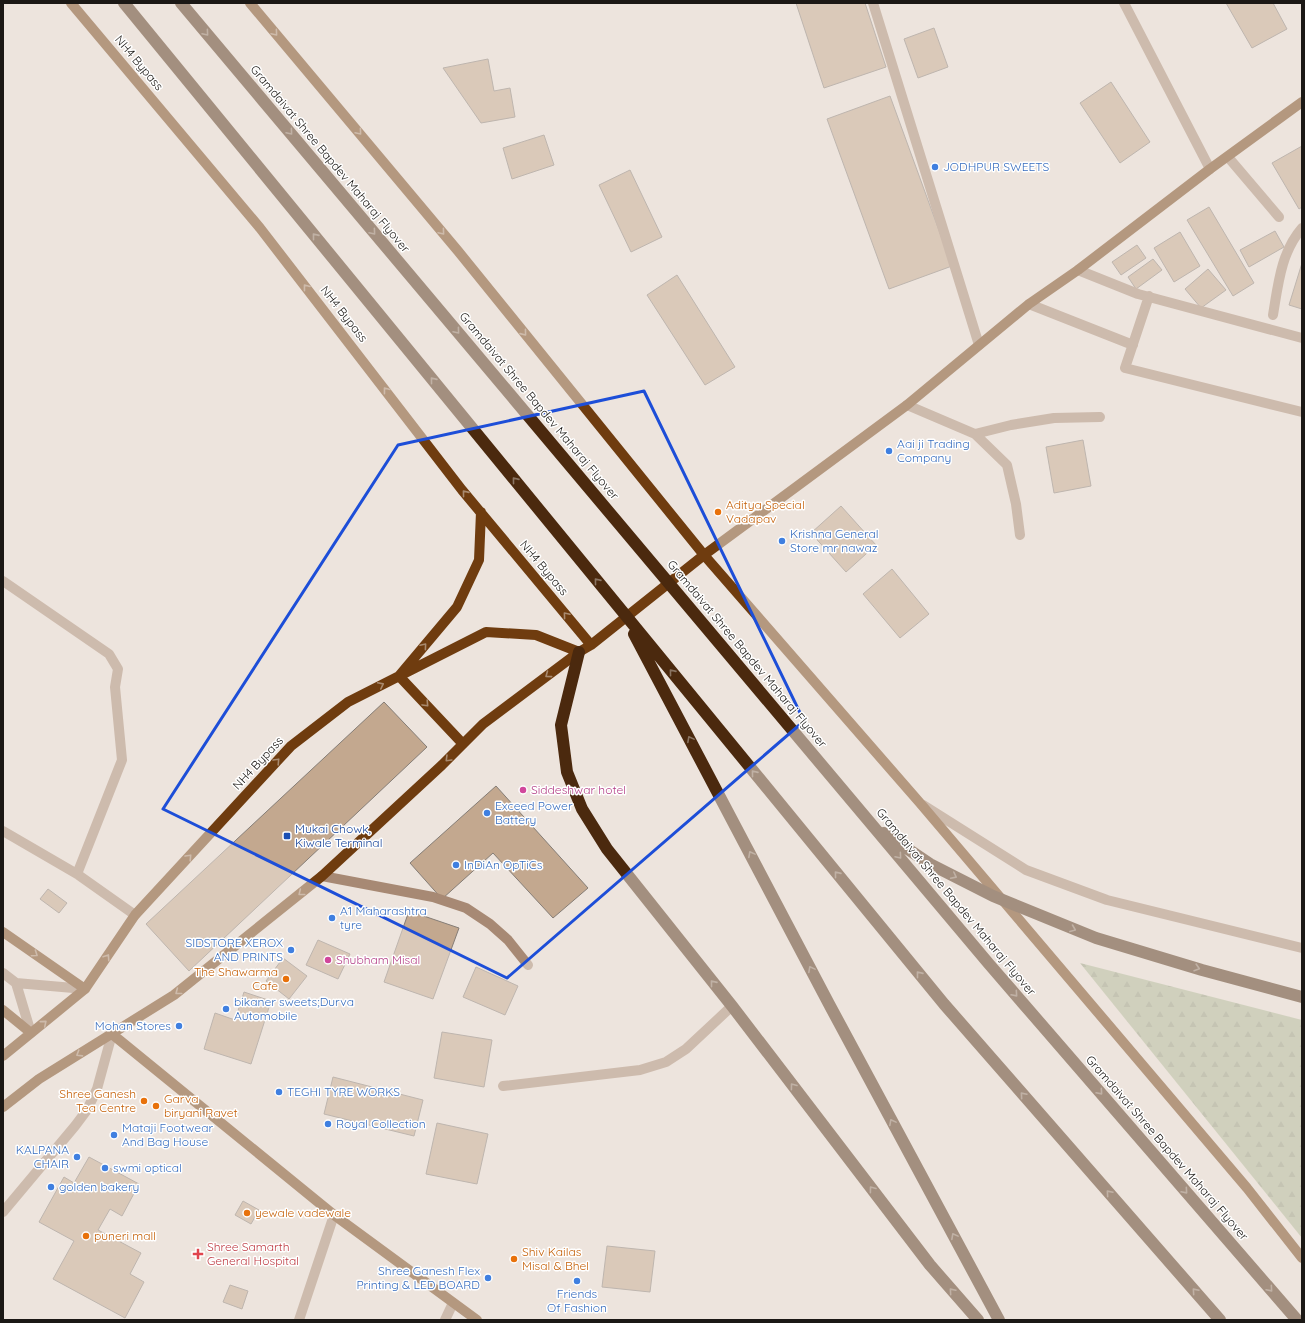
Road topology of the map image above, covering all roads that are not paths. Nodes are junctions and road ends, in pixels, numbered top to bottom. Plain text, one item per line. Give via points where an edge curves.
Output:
1 (71, 3) edge
2 (124, 3) edge
3 (181, 3) edge
4 (250, 3) edge
5 (873, 3) edge
6 (1124, 3) edge
7 (1302, 102) edge
8 (1228, 157) junction
9 (1210, 169) junction
10 (1279, 217) dead end
11 (1302, 228) edge
12 (1078, 270) junction
13 (1149, 296) junction
14 (1029, 304) junction
15 (1273, 315) dead end
16 (1302, 338) edge
17 (978, 345) junction
18 (1133, 345) junction
19 (907, 405) junction
20 (1302, 412) edge
21 (1100, 418) dead end
22 (975, 434) junction
23 (481, 512) junction
24 (1020, 535) dead end
25 (704, 555) junction
26 (3, 581) edge
27 (622, 611) junction
28 (591, 645) junction
29 (579, 652) junction
30 (399, 676) junction
31 (463, 744) junction
32 (920, 803) junction
33 (873, 826) junction
34 (3, 831) edge
35 (77, 874) junction
36 (322, 876) junction
37 (135, 915) junction
38 (3, 932) edge
39 (1302, 948) edge
40 (528, 964) dead end
41 (3, 973) edge
42 (16, 983) junction
43 (85, 989) junction
44 (1302, 996) edge
45 (732, 1006) junction
46 (3, 1010) edge
47 (31, 1033) junction
48 (112, 1034) junction
49 (3, 1056) edge
50 (503, 1086) dead end
51 (3, 1107) edge
52 (3, 1212) edge
53 (334, 1215) junction
54 (1302, 1258) edge
55 (453, 1303) junction
56 (299, 1320) edge
57 (445, 1320) edge
58 (478, 1320) edge
59 (978, 1320) edge
60 (999, 1320) edge
61 (1220, 1320) edge
62 (1297, 1320) edge

23 -> 1 main road, NH4 Bypass via 260,228
27 -> 2 highway
3 -> 33 highway, Gramdaivat Shree Bapdev Maharaj Flyover
4 -> 25 main road via 458,251
5 - 17 street
6 - 9 street
7 - 8 main road
8 - 9 main road
8 - 10 street
9 - 12 main road
11 - 15 street via 1294,238 1285,260
12 - 13 street
12 - 14 main road
13 - 16 street
13 - 18 street
14 - 17 main road
14 - 18 street
17 - 19 main road
18 - 20 street via 1125,368
19 - 22 street
19 - 25 main road
21 - 22 street via 1054,418
22 - 24 street via 1007,465
28 -> 23 main road, NH4 Bypass
30 -> 23 main road via 457,607 479,560
25 - 28 main road
25 - 32 main road
26 - 35 street via 109,654 118,669 115,687 122,760
60 -> 27 highway
61 -> 27 highway via 944,1004
28 - 29 main road
29 - 30 main road, NH4 Bypass via 536,635 486,632
29 -> 31 main road via 483,724
45 -> 29 highway via 607,848 582,809 568,772 561,725
30 -> 31 main road
37 -> 30 main road, NH4 Bypass via 291,746 348,702
31 -> 36 main road
32 - 39 street via 1026,870 1107,900
32 - 54 main road via 1248,1188
33 -> 44 highway via 930,864 993,896 1096,938 1202,970
33 -> 62 highway, Gramdaivat Shree Bapdev Maharaj Flyover
34 - 35 street
35 - 37 street
36 - 40 street via 433,897 466,908 508,940
36 -> 48 main road via 174,995
43 -> 37 main road, NH4 Bypass
38 -> 43 main road
41 - 42 street
42 - 43 street
42 - 47 street
47 -> 43 main road, NH4 Bypass
45 - 50 street via 686,1049 666,1062 640,1070
59 -> 45 highway via 930,1265
46 - 47 main road
47 - 49 main road, NH4 Bypass
48 -> 51 main road via 39,1079
48 - 52 street via 97,1089 86,1110
48 - 53 main road
53 - 55 main road
53 - 56 street
55 - 57 street
55 - 58 main road

